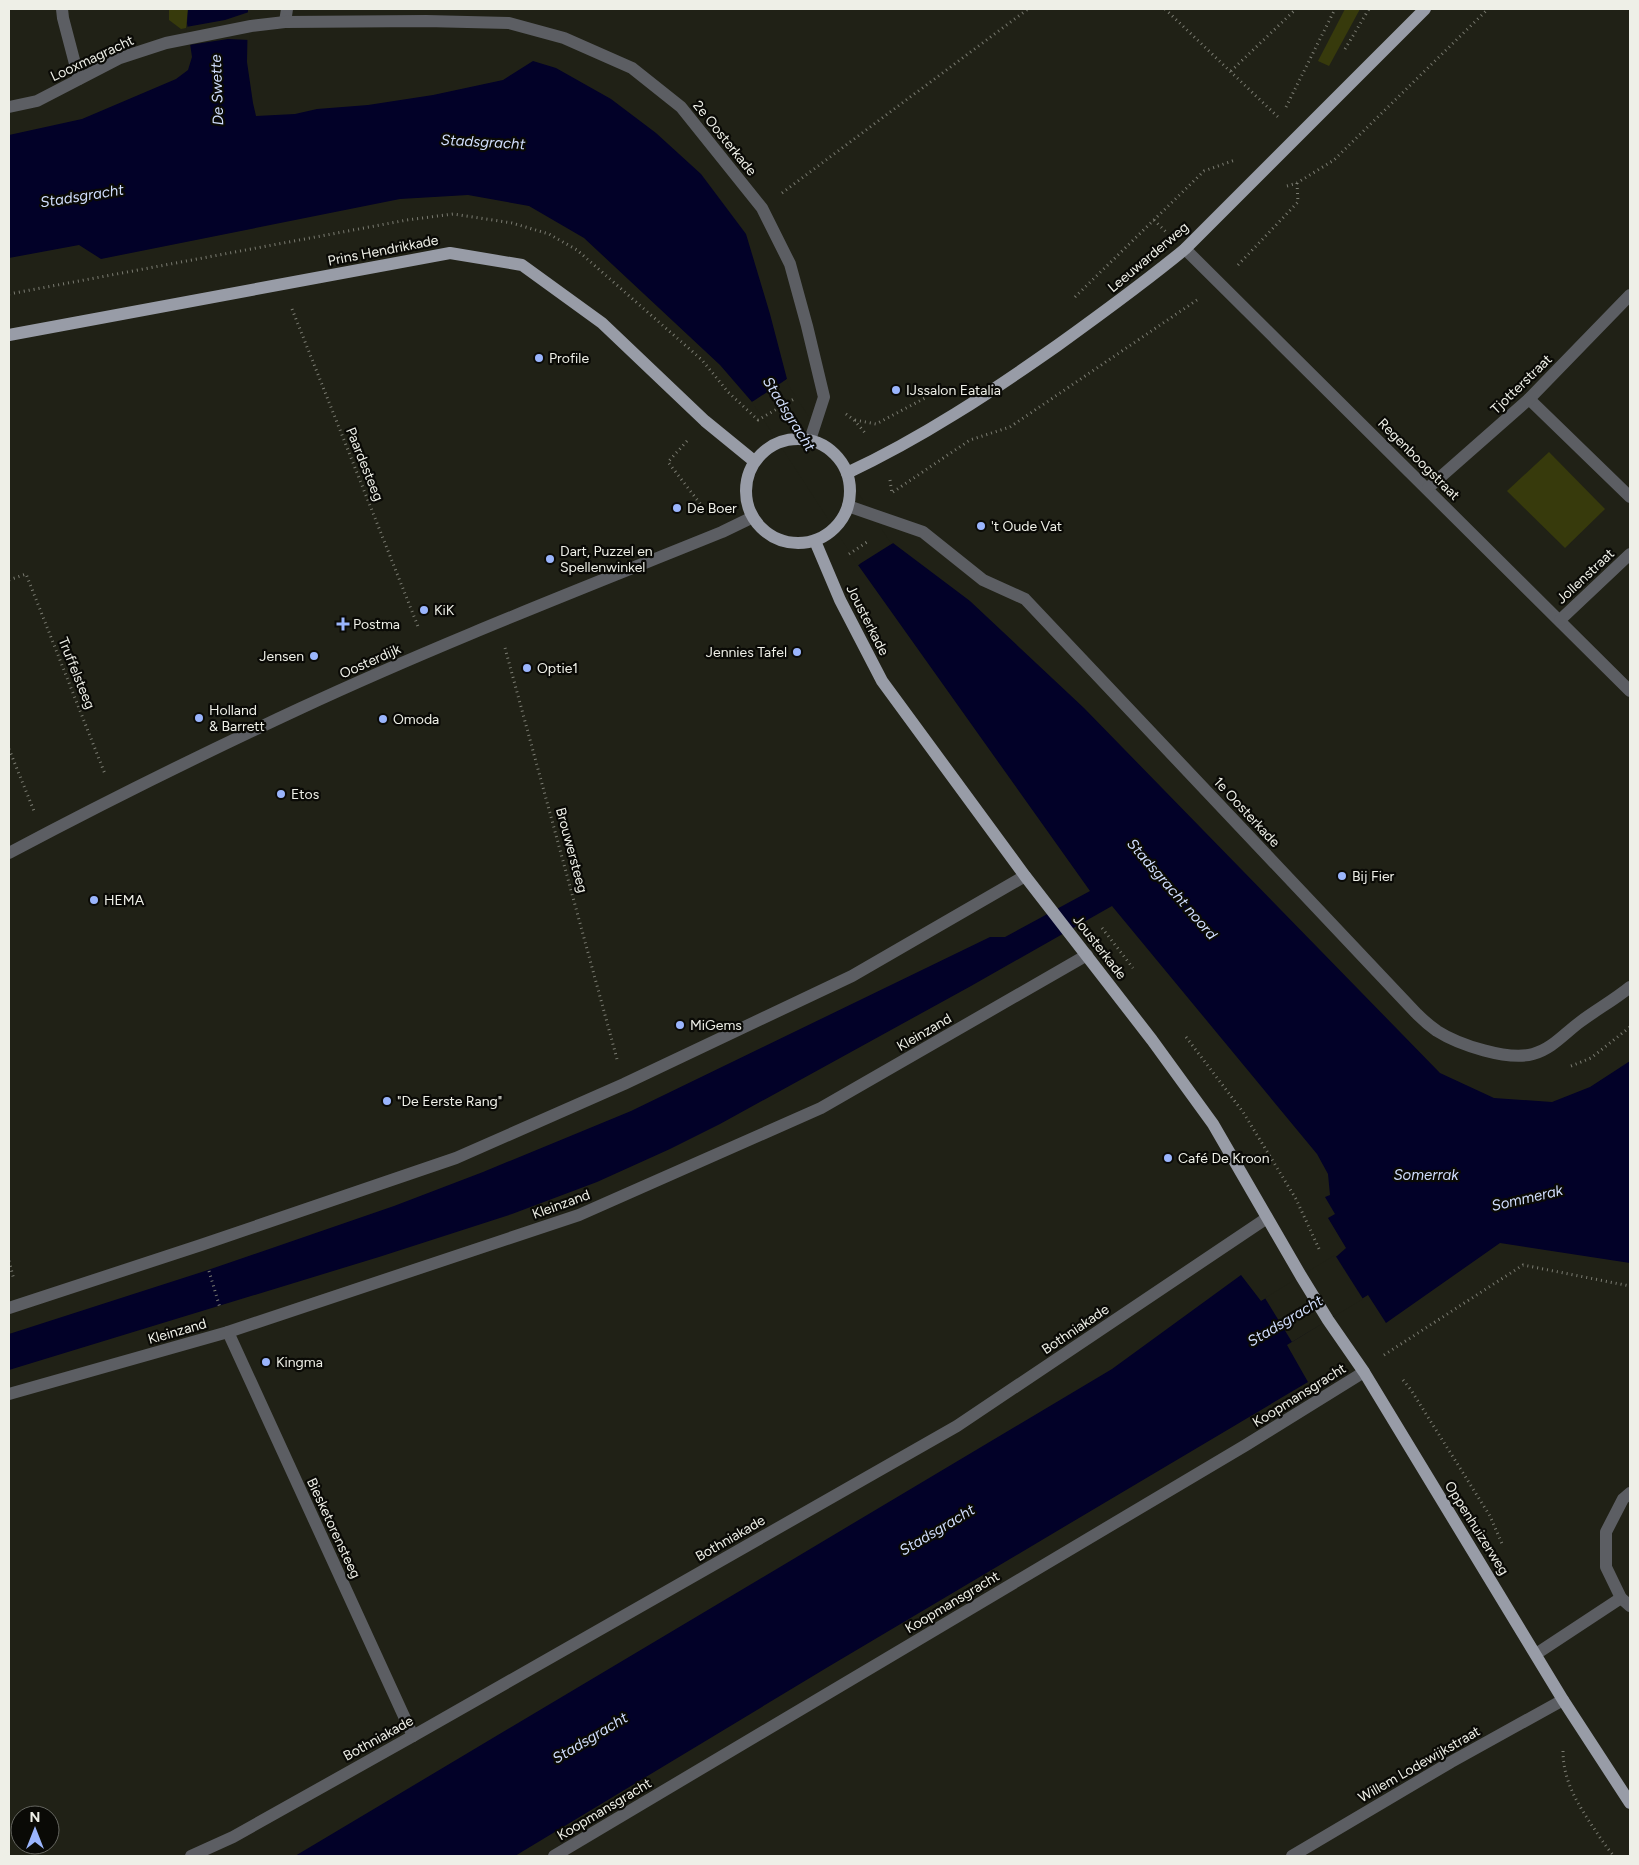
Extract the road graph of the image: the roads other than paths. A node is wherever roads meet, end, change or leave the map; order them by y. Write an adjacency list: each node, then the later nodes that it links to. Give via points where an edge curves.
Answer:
1 (62, 9): 6 (street)
2 (287, 9): 4 (street)
3 (1425, 9): 8 (main road, Leeuwarderweg)
4 (286, 22): 5 (street, 2e Oosterkade); 12 (street, 2e Oosterkade, via 509,23 564,38 632,68 681,107 762,208 790,264 824,397)
5 (251, 26): 6 (street, Looxmagracht, via 166,43 120,58)
6 (79, 78): 7 (street, Looxmagracht, via 37,101)
7 (9, 106)
8 (1185, 249): 14 (main road, Leeuwarderweg, via 1143,284 998,387 893,451); 15 (street, Regenboogstraat)
9 (1630, 296): 11 (street, Tjotterstraat)
10 (9, 335): 13 (main road, Prins Hendrikkade, via 450,253 522,265 602,323 705,421)
11 (1529, 399): 15 (street, Tjotterstraat); 16 (street)
12 (810, 440): 13 (main road, via 794,438 778,442); 14 (main road, via 832,450)
13 (754, 461): 18 (main road, via 745,488)
14 (848, 473): 17 (main road)
15 (1428, 488): 21 (street, Regenboogstraat)
16 (1630, 497)
17 (848, 506): 19 (main road, via 834,529); 26 (street, 1e Oosterkade, via 923,532 983,580 1025,599 1417,1014 1438,1031 1487,1050 1512,1056 1533,1054 1558,1042 1580,1022)
18 (753, 518): 19 (main road, via 763,530 779,540 797,543); 23 (street, Oosterdijk, via 302,707)
19 (815, 540): 24 (main road, Jousterkade, via 840,600 882,681)
20 (1630, 554): 21 (street, Jollenstraat)
21 (1560, 620): 22 (street, Regenboogstraat)
22 (1630, 691)
23 (9, 853)
24 (1025, 876): 25 (main road, Jousterkade); 28 (street, via 852,976 624,1084 456,1158)
25 (1087, 955): 27 (main road, Jousterkade, via 1213,1124); 29 (street, Kleinzand, via 821,1108 579,1215)
26 (1630, 987)
27 (1267, 1218): 30 (main road, Jousterkade, via 1328,1320); 36 (street, Bothniakade, via 957,1426)
28 (9, 1308)
29 (228, 1332): 31 (street, Kleinzand); 36 (street, Biesketorensteeg)
30 (1364, 1372): 34 (main road, Oppenhuizerweg); 39 (street, Koopmansgracht)
31 (9, 1394)
32 (1630, 1493): 33 (street, via 1623,1499 1606,1532 1606,1567)
33 (1626, 1602): 34 (street)
34 (1536, 1654): 35 (main road, Oppenhuizerweg)
35 (1563, 1700): 37 (main road, Oppenhuizerweg); 40 (street, Willem Lodewijkstraat)
36 (413, 1736): 38 (street, Bothniakade, via 233,1837)
37 (1630, 1803)
38 (191, 1856)
39 (554, 1856)
40 (1292, 1856)

